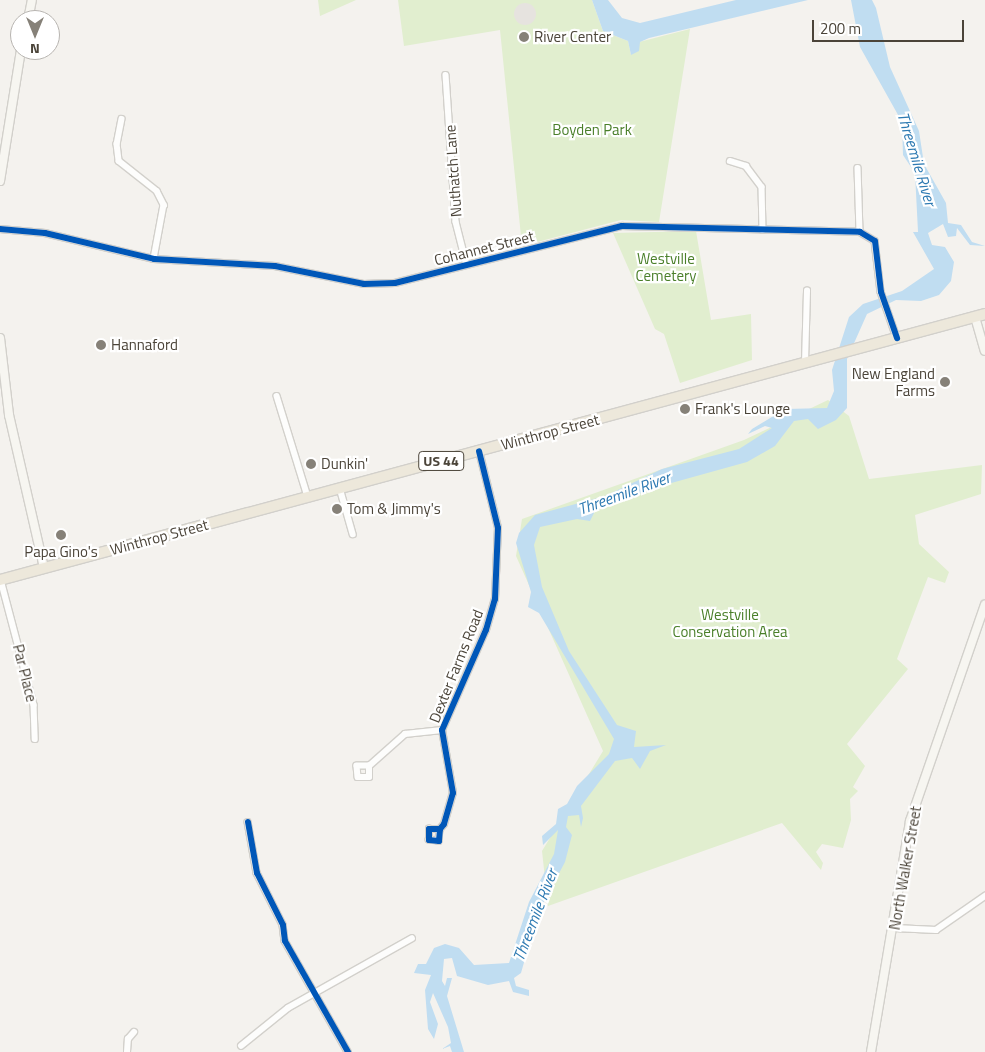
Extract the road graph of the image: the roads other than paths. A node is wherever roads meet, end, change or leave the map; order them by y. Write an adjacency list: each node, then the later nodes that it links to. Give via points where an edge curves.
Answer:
1 (19, 60): 6 (main road)
2 (446, 75): 11 (street, Nuthatch Lane, via 456,222)
3 (122, 119): 10 (street, via 116,144 119,161 157,191 164,205)
4 (730, 161): 8 (street, via 746,166 762,187)
5 (858, 168): 9 (street)
6 (0, 181)
7 (0, 229): 10 (street, Cohannet Street, via 45,232)
8 (763, 230): 9 (street, Cohannet Street); 11 (street, Cohannet Street, via 622,226)
9 (860, 232): 15 (street, via 875,241 881,294)
10 (154, 259): 11 (street, Cohannet Street, via 275,266 364,284 395,283)
11 (467, 265)
12 (807, 291): 17 (street)
13 (980, 316): 15 (highway, Winthrop Street / US 44); 16 (main road)
14 (0, 338): 23 (main road, via 9,415)
15 (897, 338): 17 (highway, Winthrop Street / US 44)
16 (985, 351)
17 (805, 363): 19 (highway, Winthrop Street / US 44)
18 (277, 396): 21 (street)
19 (479, 451): 20 (highway, Winthrop Street / US 44); 26 (street, Dexter Farms Road, via 499,533 495,599)
20 (340, 488): 21 (highway, Winthrop Street / US 44); 22 (street)
21 (308, 497): 23 (highway, Winthrop Street / US 44)
22 (353, 534)
23 (44, 568): 24 (highway, Winthrop Street / US 44)
24 (1, 580): 27 (street, Par Place, via 34,705)
25 (985, 604): 32 (main road, North Walker Street, via 915,803)
26 (442, 730): 28 (street, via 405,734); 30 (street, Dexter Farms Road, via 454,793)
27 (35, 739)
28 (368, 766)
29 (248, 822): 34 (street, via 260,883 283,925 285,941)
30 (440, 829)
31 (985, 896): 32 (street, via 936,930)
32 (894, 928): 39 (main road, North Walker Street)
33 (412, 938): 34 (street)
34 (315, 992): 36 (street, via 276,1016); 38 (street)
35 (134, 1032): 37 (street, via 128,1039)
36 (240, 1046)
37 (127, 1052)
38 (348, 1052)
39 (871, 1052)

